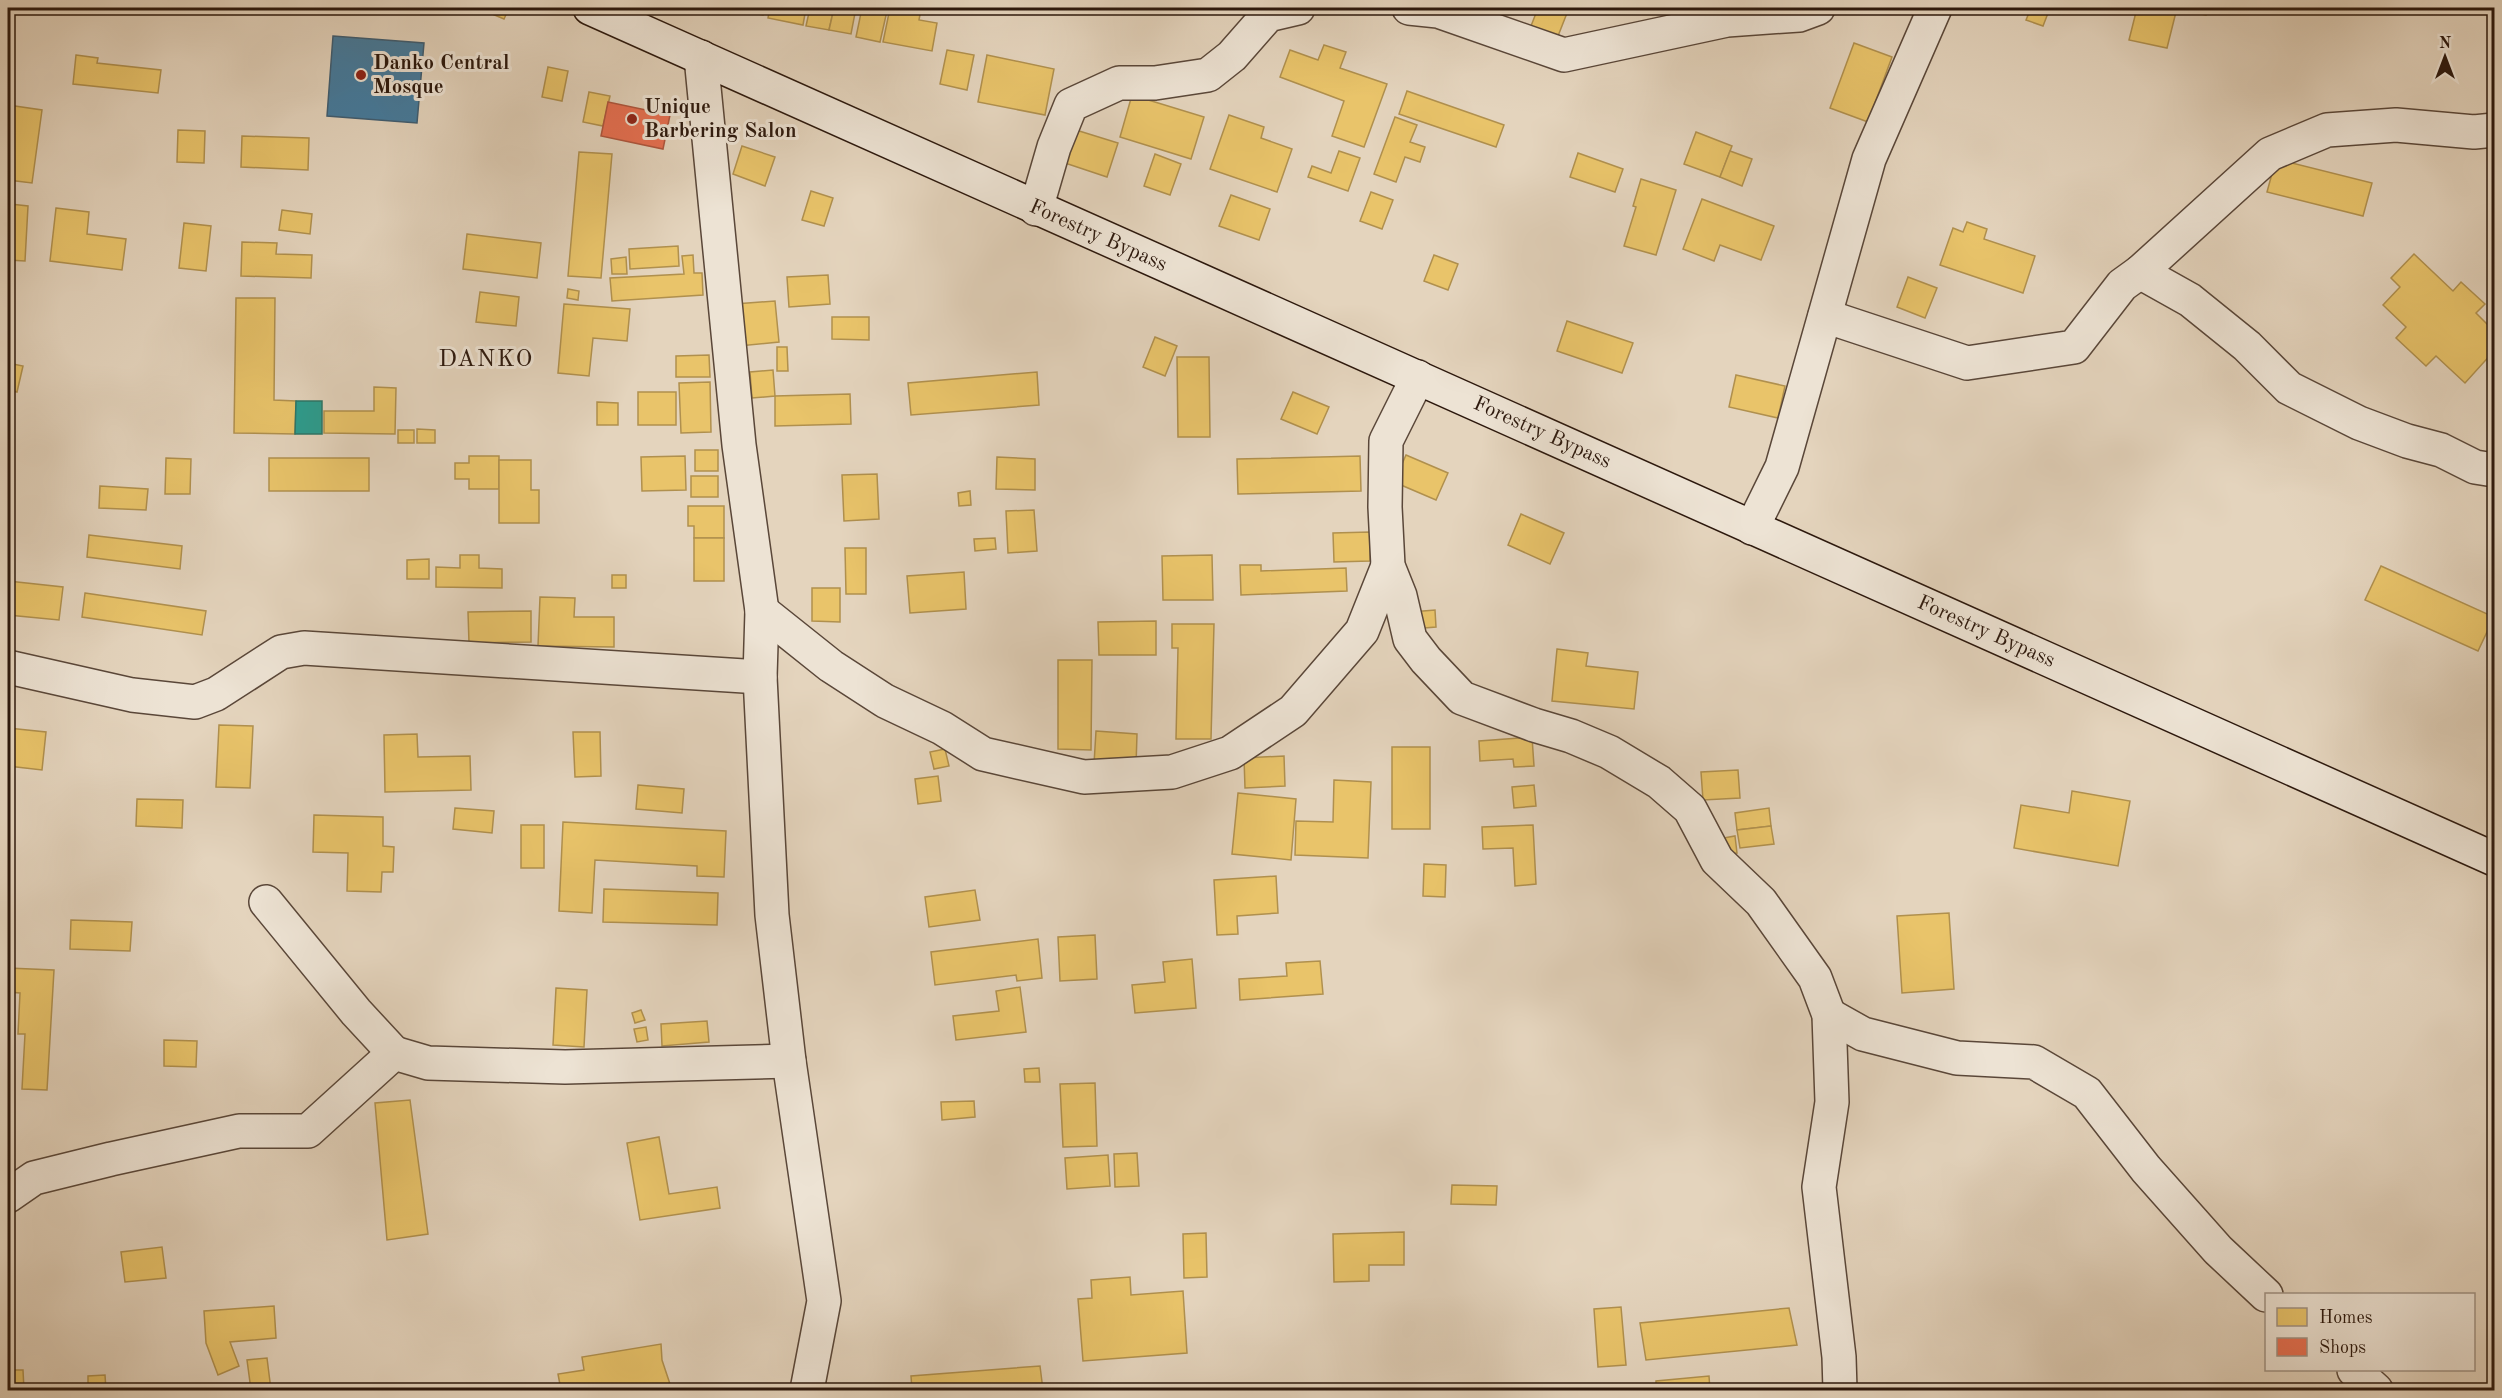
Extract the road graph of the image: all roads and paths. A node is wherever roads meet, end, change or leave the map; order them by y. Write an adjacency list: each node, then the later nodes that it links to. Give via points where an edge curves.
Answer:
1 (590, 8): 6 (street, Forestry Bypass)
2 (1298, 8): 8 (street, via 1268,15 1232,56 1208,75 1155,83 1119,83 1071,105)
3 (1429, 8): 4 (street, via 1564,55 1727,20 1799,15)
4 (1818, 8)
5 (1935, 8): 10 (street, via 1869,159)
6 (701, 57): 8 (street, Forestry Bypass); 15 (street, via 739,445)
7 (2494, 130): 9 (street, via 2474,132 2396,125 2327,130 2270,154)
8 (1036, 209): 11 (street, Forestry Bypass)
9 (2140, 272): 10 (street, via 2122,285 2074,347 1966,363); 12 (street, via 2190,300 2247,346 2289,388 2359,423 2440,450 2475,467)
10 (1825, 316): 13 (street, via 1782,467)
11 (1418, 377): 13 (street, Forestry Bypass); 14 (street, via 1386,441)
12 (2494, 470)
13 (1752, 528): 18 (street, Forestry Bypass)
14 (1388, 566): 15 (street, via 1362,631 1293,711 1230,753 1172,772 1084,777 983,754 831,666); 20 (street, via 1410,639 1462,698 1609,752 1659,782 1690,809 1717,860 1761,902 1815,978)
15 (762, 611): 17 (street)
16 (8, 667): 17 (street, via 132,695 195,702 216,694 281,652 304,648)
17 (760, 677): 22 (street, via 772,915)
18 (2494, 859)
19 (266, 902): 21 (street)
20 (1829, 1015): 24 (street, via 1863,1034 1958,1058 2034,1062 2087,1093 2146,1169 2218,1250); 27 (street, via 1832,1102 1819,1187)
21 (394, 1053): 22 (street, via 428,1063 566,1067); 23 (street, via 308,1131 240,1131 34,1178)
22 (789, 1061): 26 (street, via 824,1301)
23 (8, 1196)
24 (2265, 1294)
25 (2355, 1371): 28 (street)
26 (807, 1390)
27 (1840, 1390)
28 (2376, 1390)

